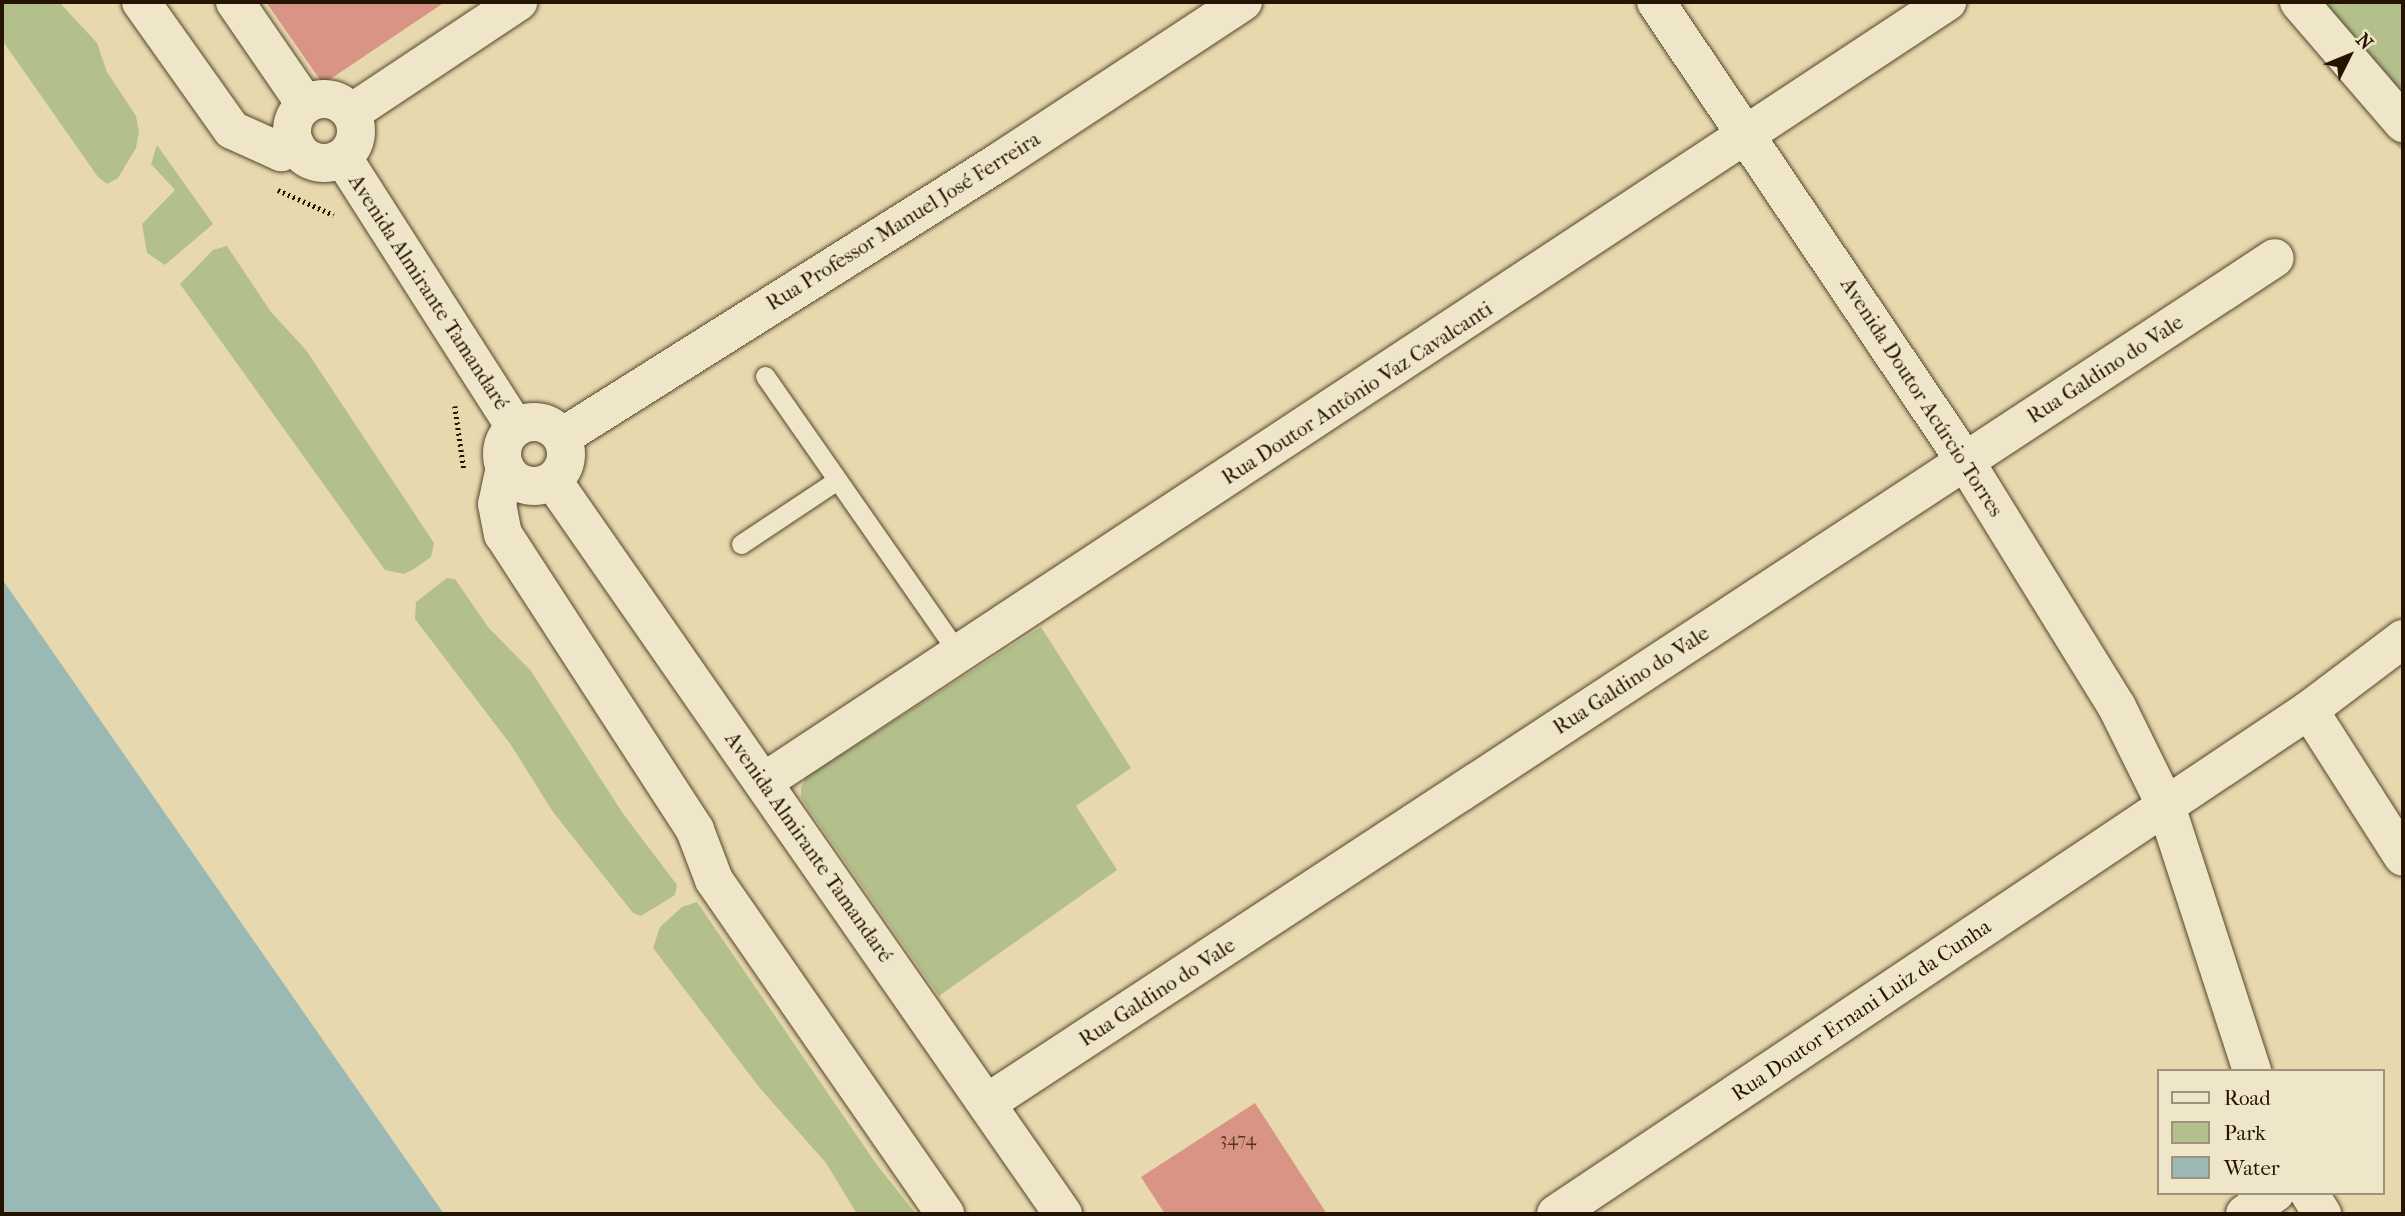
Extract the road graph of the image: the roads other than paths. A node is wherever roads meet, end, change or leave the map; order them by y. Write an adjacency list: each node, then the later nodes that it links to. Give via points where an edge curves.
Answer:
1 (141, 2): 12 (street, via 232,130 281,152)
2 (235, 2): 8 (street)
3 (518, 2): 9 (street)
4 (1243, 2): 17 (street, Rua Professor Manuel José Ferreira)
5 (1656, 2): 11 (street, Avenida Doutor Acúrcio Torres)
6 (1947, 2): 11 (street, Rua Doutor Antônio Vaz Cavalcanti)
7 (2299, 2): 10 (street)
8 (305, 104): 9 (street, via 321,99 338,102); 12 (street, via 292,123)
9 (351, 113): 13 (street, via 356,137)
10 (2403, 123)
11 (1749, 135): 18 (street, Avenida Doutor Acúrcio Torres); 24 (street, Rua Doutor Antônio Vaz Cavalcanti)
12 (295, 145): 13 (street, via 308,159 326,164)
13 (343, 158): 16 (street, Avenida Almirante Tamandaré)
14 (2275, 258): 18 (street, Rua Galdino do Vale)
15 (765, 376): 21 (lane)
16 (515, 427): 17 (street, via 531,421 549,425); 19 (street, via 502,447)
17 (562, 437): 20 (street, via 566,461)
18 (1965, 461): 27 (street, Avenida Doutor Acúrcio Torres, via 2117,707); 30 (street, Rua Galdino do Vale)
19 (505, 467): 20 (street, via 519,484 536,487); 33 (street, via 497,504 503,534 695,830 714,880)
20 (553, 481): 26 (street, Avenida Almirante Tamandaré)
21 (836, 481): 22 (lane); 24 (lane)
22 (741, 544)
23 (2403, 639): 25 (street)
24 (959, 654): 26 (street, Rua Doutor Antônio Vaz Cavalcanti)
25 (2309, 710): 27 (street); 28 (street)
26 (765, 781): 30 (street, Avenida Almirante Tamandaré)
27 (2166, 806): 29 (street, Avenida Doutor Acúrcio Torres); 35 (street, Rua Doutor Ernani Luiz da Cunha)
28 (2403, 857)
29 (2251, 1069)
30 (987, 1103): 34 (street, Avenida Almirante Tamandaré)
31 (2272, 1195): 36 (street)
32 (2310, 1195): 37 (street)
33 (945, 1214)
34 (1063, 1214)
35 (1556, 1214)
36 (2245, 1214)
37 (2322, 1214)

